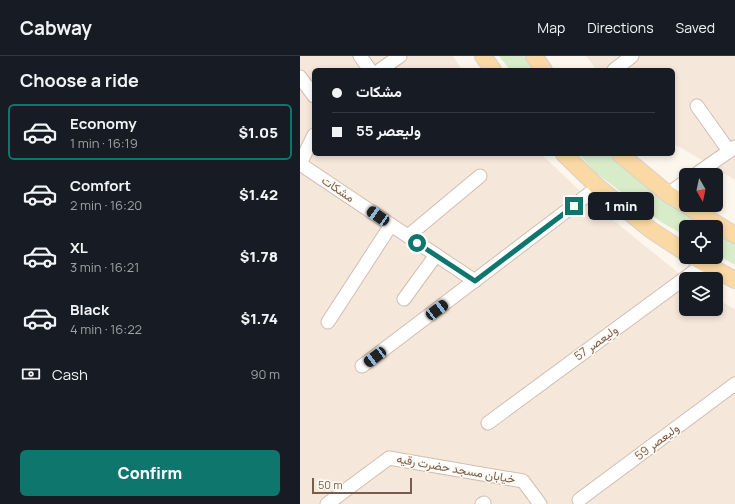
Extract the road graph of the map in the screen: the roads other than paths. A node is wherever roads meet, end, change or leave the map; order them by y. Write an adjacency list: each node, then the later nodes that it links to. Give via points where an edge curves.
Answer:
1 (360, 56): 6 (street)
2 (400, 56): 7 (street)
3 (483, 56): 8 (main road)
4 (534, 56): 9 (main road)
5 (632, 56): 10 (street)
6 (369, 68)
7 (383, 68)
8 (492, 68)
9 (543, 68)
10 (617, 68)
11 (300, 77): 12 (street)
12 (312, 93)
13 (697, 106): 15 (street)
14 (312, 139): 18 (street)
15 (732, 149): 19 (street)
16 (566, 156): 22 (main road)
17 (622, 156): 23 (main road)
18 (300, 164): 24 (street, مشکات)
19 (705, 168)
20 (480, 176): 26 (street)
21 (679, 186): 23 (street)
22 (598, 187): 27 (main road, via 651,230); 32 (street)
23 (668, 194): 25 (main road)
24 (391, 225): 26 (street, مشکات); 34 (street)
25 (735, 235)
26 (408, 236): 28 (street, مشکات)
27 (679, 248)
28 (436, 255): 32 (street, مشکات); 33 (street)
29 (694, 264): 37 (street, ولیعصر 57)
30 (704, 264): 31 (main road)
31 (735, 280)
32 (475, 281): 35 (street)
33 (404, 299)
34 (328, 322)
35 (362, 366)
36 (735, 384): 38 (street, ولیعصر 59)
37 (488, 423)
38 (578, 500)
39 (327, 504): 40 (street, خیابان مسجد حضرت رقیه, via 389,458 523,481)
40 (540, 504)

